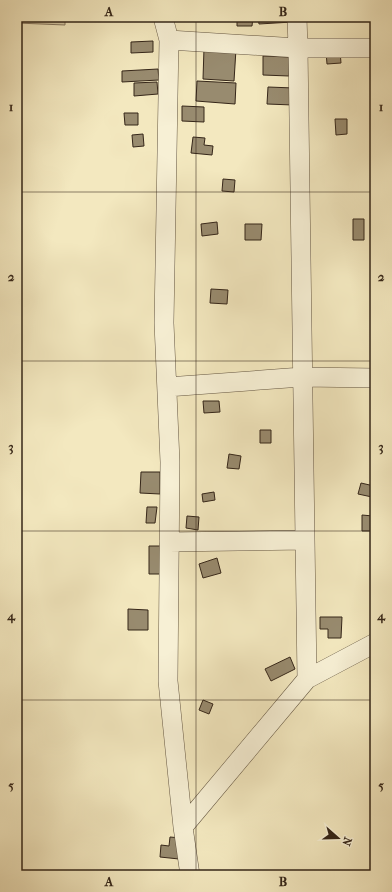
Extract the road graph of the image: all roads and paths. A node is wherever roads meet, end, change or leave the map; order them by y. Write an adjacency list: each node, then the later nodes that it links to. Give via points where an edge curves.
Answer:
1 (164, 17): 3 (street)
2 (297, 17): 4 (street)
3 (170, 40): 4 (street); 8 (street, via 164,323)
4 (298, 48): 5 (street); 6 (street)
5 (375, 48)
6 (302, 377): 7 (street); 8 (street); 9 (street)
7 (375, 378)
8 (167, 388): 10 (street, via 170,462)
9 (304, 540): 10 (street); 12 (street)
10 (169, 542): 13 (street, via 168,681)
11 (375, 643): 12 (street)
12 (307, 679): 13 (street)
13 (183, 827): 14 (street)
14 (190, 875)

